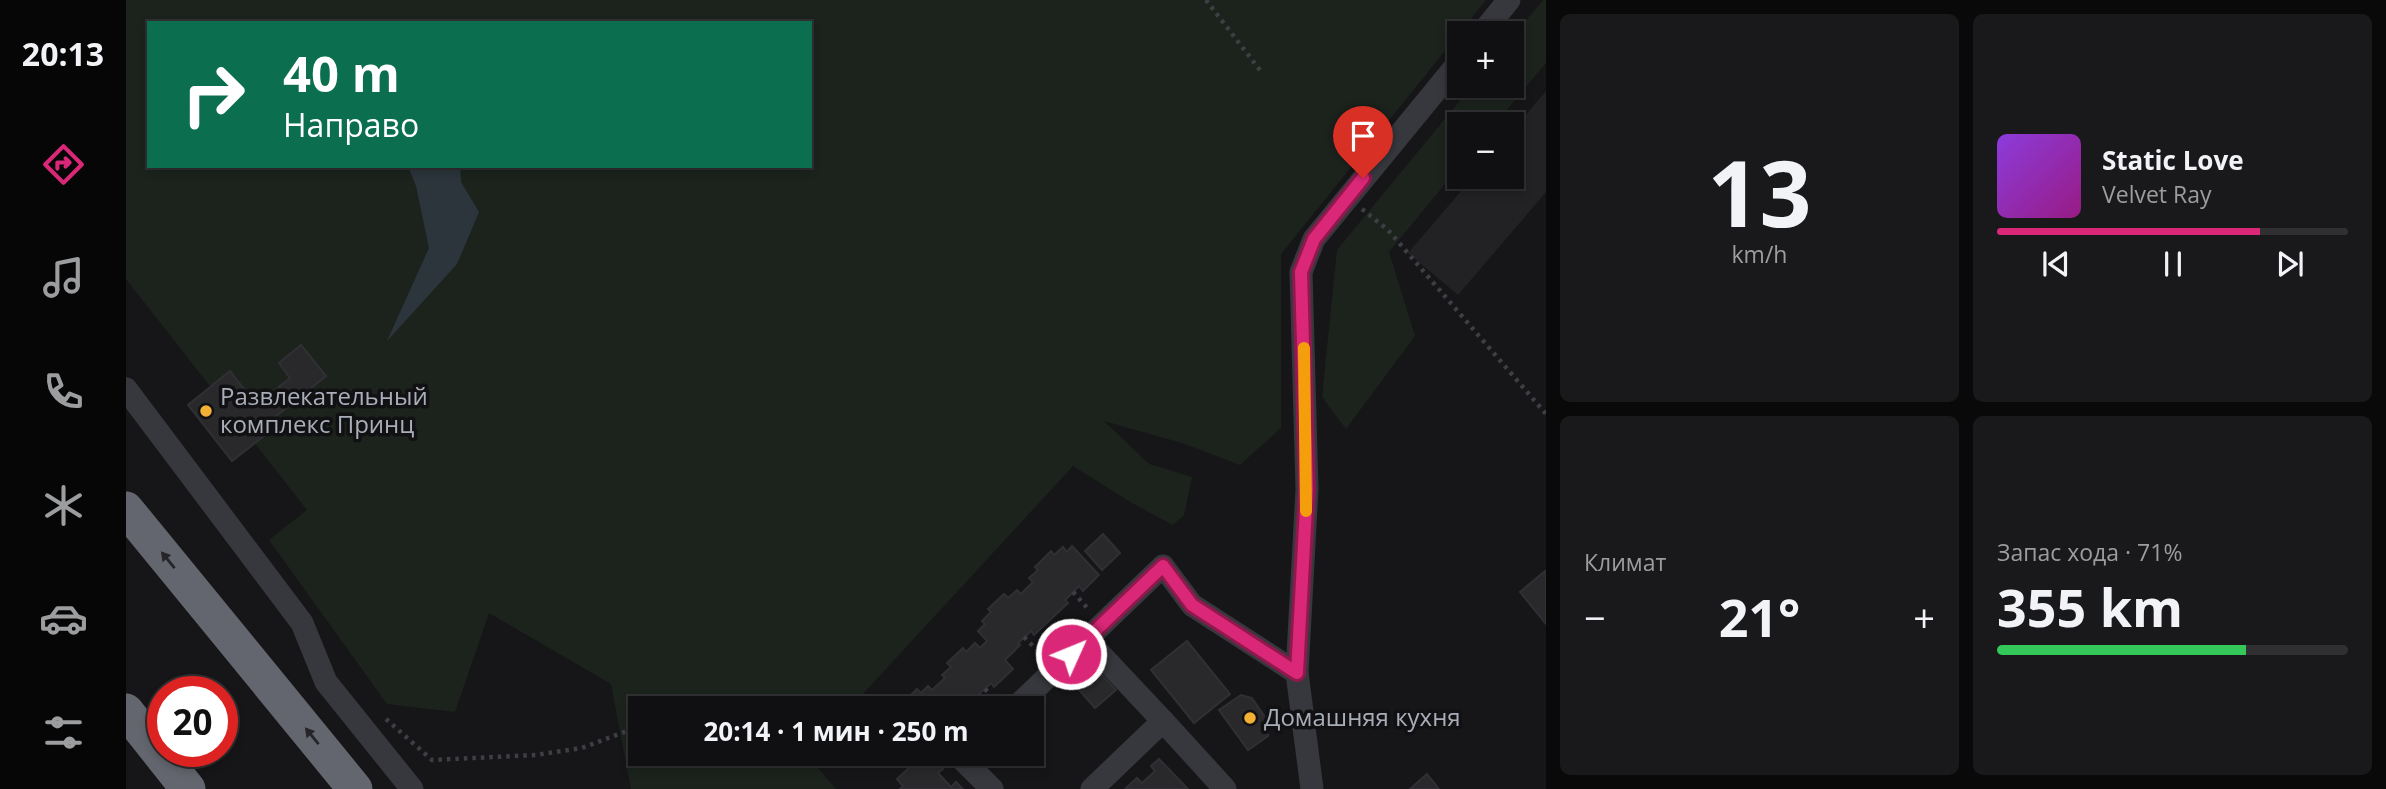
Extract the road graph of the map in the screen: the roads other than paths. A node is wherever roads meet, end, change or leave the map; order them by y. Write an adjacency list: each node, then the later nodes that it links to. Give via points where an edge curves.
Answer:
1 (1509, 0): 2 (street)
2 (1492, 21)
3 (1447, 77): 7 (street, via 1314,239 1301,272 1307,489)
4 (126, 389): 16 (street, via 302,623 326,682)
5 (126, 509): 15 (highway, one-way to 5)
6 (1086, 639): 7 (street, via 1163,566 1192,605); 8 (street); 10 (street)
7 (1297, 673): 20 (street)
8 (1027, 696)
9 (126, 711): 14 (highway)
10 (1163, 721): 18 (street); 19 (street)
11 (126, 727): 13 (street)
12 (969, 766): 17 (street)
13 (181, 789)
14 (188, 789)
15 (355, 789)
16 (412, 789)
17 (992, 789)
18 (1092, 789)
19 (1226, 789)
20 (1312, 789)

